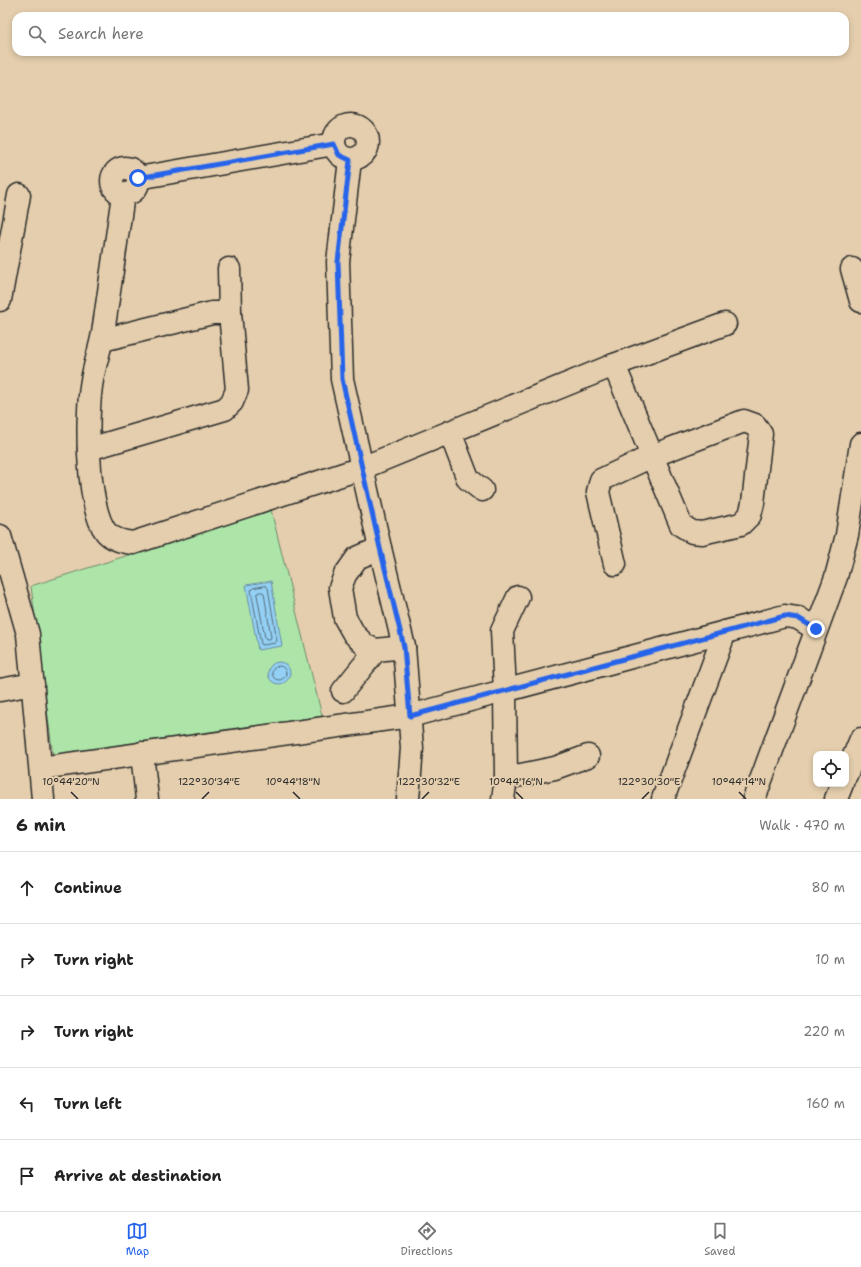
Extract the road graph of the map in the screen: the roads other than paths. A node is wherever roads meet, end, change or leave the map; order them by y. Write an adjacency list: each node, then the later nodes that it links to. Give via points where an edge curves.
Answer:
1 (334, 144): 2 (street, via 339,155); 2 (street, via 336,132 346,125 359,126 368,134 369,147 362,157); 10 (street, via 138,178 133,171 126,168 118,170 112,176 111,184 123,195)
2 (350, 160): 16 (street, via 338,262 342,379)
3 (19, 195): 6 (street)
4 (229, 269): 8 (street)
5 (852, 269): 7 (street)
6 (0, 300)
7 (861, 301)
8 (230, 313): 10 (street, via 212,314); 14 (street, via 237,390 232,402 225,409)
9 (725, 324): 11 (street)
10 (102, 340): 14 (street, via 92,381 88,416)
11 (614, 365): 12 (street); 15 (street)
12 (450, 432): 16 (street); 17 (street, via 468,479)
13 (861, 444): 23 (street, via 847,535 836,577)
14 (89, 448): 16 (street, via 92,490 100,523 107,533 119,541 133,543)
15 (652, 456): 15 (street, via 681,525 692,532 702,533 741,524 750,515 761,434 755,425 744,421); 20 (street, via 601,480 598,492)
16 (362, 468): 19 (street)
17 (482, 490)
18 (0, 536): 21 (street)
19 (380, 548): 25 (street); 26 (street, via 357,558 345,575 340,588 345,618 354,634 366,646)
20 (615, 564)
21 (7, 585): 27 (street, via 28,634)
22 (518, 597): 29 (street, via 502,631)
23 (816, 629): 24 (street, via 798,618 785,616); 43 (street)
24 (725, 632): 29 (street); 42 (street)
25 (404, 647): 26 (street); 31 (street)
26 (376, 650): 30 (street)
27 (33, 684): 28 (street); 35 (street)
28 (0, 690)
29 (505, 691): 31 (street); 38 (street)
30 (343, 692)
31 (410, 716): 33 (street); 41 (street, via 412,748)
32 (861, 739): 36 (street)
33 (142, 753): 35 (street); 40 (street)
34 (588, 756): 38 (street)
35 (41, 768): 39 (street)
36 (849, 768)
37 (841, 787): 44 (street)
38 (504, 789)
39 (43, 799)
40 (147, 799)
41 (408, 799)
42 (663, 799)
43 (754, 799)
44 (836, 799)

